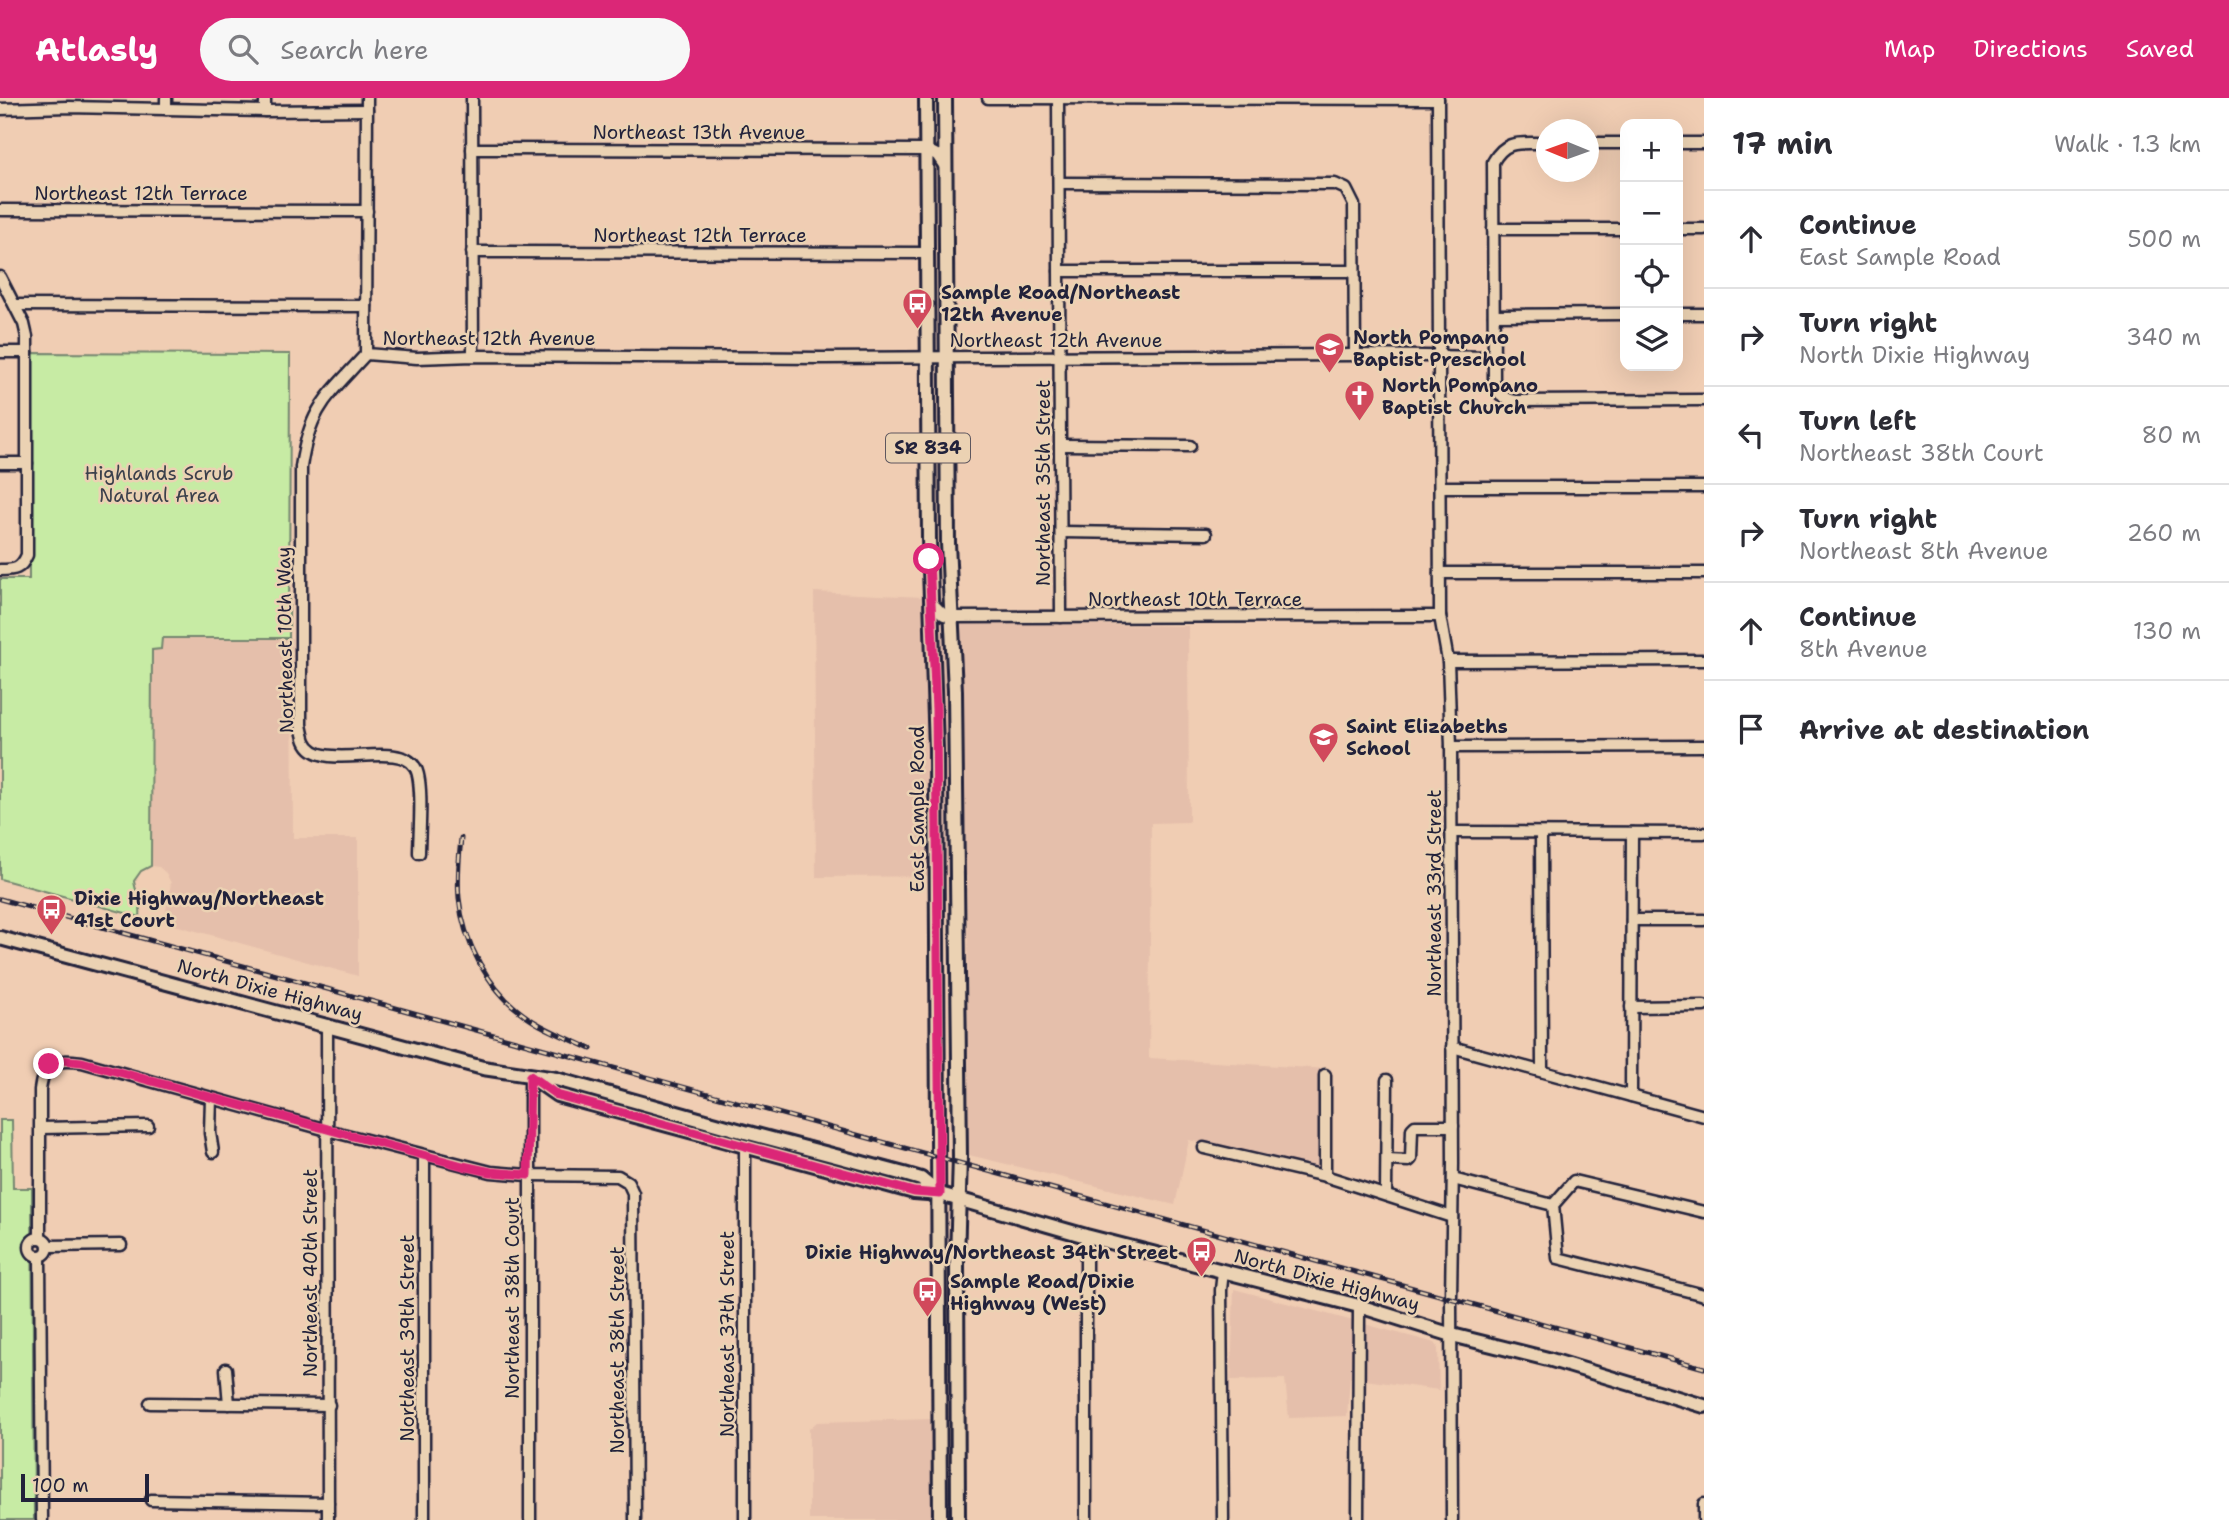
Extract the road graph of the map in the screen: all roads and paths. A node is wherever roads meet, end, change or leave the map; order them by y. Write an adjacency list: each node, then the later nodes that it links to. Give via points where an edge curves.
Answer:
1 (265, 98): 13 (street)
2 (367, 98): 12 (street)
3 (471, 98): 19 (street)
4 (926, 98): 20 (main road, East Sample Road / SR 834)
5 (945, 98): 21 (main road, East Sample Road / SR 834)
6 (988, 98): 8 (street)
7 (1438, 98): 8 (street); 46 (street, Northeast 33rd Street)
8 (1058, 99): 22 (street, Northeast 35th Street)
9 (68, 103): 10 (street); 11 (street)
10 (166, 104): 13 (street)
11 (0, 109)
12 (367, 110): 13 (street); 24 (street)
13 (265, 111)
14 (1599, 143): 15 (street)
15 (1620, 143)
16 (1683, 143): 17 (street)
17 (1704, 143)
18 (1536, 144): 25 (street, via 1512,144 1501,149 1493,162)
19 (472, 149): 20 (street, Northeast 13th Avenue); 29 (street)
20 (927, 150): 21 (street); 30 (main road, East Sample Road / SR 834)
21 (945, 167): 45 (main road, East Sample Road / SR 834)
22 (1059, 183): 31 (street, Northeast 35th Street); 32 (street, via 1335,184 1346,189 1353,205)
23 (0, 209): 24 (street, Northeast 12th Terrace)
24 (367, 211): 35 (street)
25 (1493, 229): 26 (street); 36 (street)
26 (1620, 229)
27 (1683, 229): 28 (street)
28 (1704, 229)
29 (472, 252): 30 (street, Northeast 12th Terrace); 44 (street)
30 (927, 253): 48 (main road, East Sample Road / SR 834)
31 (1059, 271): 32 (street); 49 (street, Northeast 35th Street)
32 (1354, 271): 43 (street)
33 (0, 277): 34 (street)
34 (15, 305): 35 (street, Northeast 12th Avenue); 41 (street, via 24,324)
35 (366, 306): 42 (street)
36 (1494, 314): 37 (street); 47 (street)
37 (1620, 314)
38 (1683, 314): 39 (street)
39 (1704, 314)
40 (0, 352): 41 (street)
41 (27, 352): 54 (street)
42 (366, 354): 44 (street, Northeast 12th Avenue); 76 (street, Northeast 10th Way, via 317,410 305,437 300,467 301,724 305,743 321,754 410,760 420,787)
43 (1355, 355): 46 (street, Northeast 12th Avenue); 49 (street, Northeast 12th Avenue)
44 (473, 356): 48 (street, Northeast 12th Avenue)
45 (947, 357): 48 (street, Northeast 12th Avenue); 49 (street, Northeast 12th Avenue); 64 (main road, East Sample Road / SR 834)
46 (1438, 357): 47 (street, Northeast 12th Avenue); 55 (street, Northeast 33rd Street)
47 (1494, 357): 50 (street, via 1494,384 1505,400)
48 (928, 358): 62 (main road, East Sample Road / SR 834)
49 (1060, 358): 51 (street, Northeast 35th Street)
50 (1704, 400)
51 (1061, 445): 52 (street); 57 (street, Northeast 35th Street)
52 (1190, 446)
53 (0, 463): 54 (street)
54 (27, 463): 59 (street, via 27,555 15,570)
55 (1440, 487): 56 (street); 60 (street, Northeast 33rd Street)
56 (1704, 487)
57 (1061, 532): 58 (street); 65 (street, Northeast 35th Street)
58 (1206, 534)
59 (0, 570)
60 (1440, 573): 61 (street); 63 (street, Northeast 33rd Street)
61 (1704, 573)
62 (930, 601): 64 (street); 66 (main road, East Sample Road / SR 834)
63 (1440, 616): 65 (street, Northeast 10th Terrace); 69 (street, Northeast 33rd Street)
64 (951, 617): 65 (street, Northeast 10th Terrace); 67 (main road, East Sample Road / SR 834)
65 (1061, 617)
66 (932, 627): 67 (main road); 77 (main road, East Sample Road / SR 834)
67 (952, 643): 81 (main road, East Sample Road / SR 834)
68 (1704, 660): 69 (street)
69 (1448, 661): 70 (street, Northeast 33rd Street)
70 (1451, 747): 71 (street); 72 (street, Northeast 33rd Street)
71 (1704, 747)
72 (1451, 832): 73 (street); 85 (street, Northeast 33rd Street)
73 (1541, 833): 74 (street); 86 (street)
74 (1632, 833): 75 (street); 78 (street)
75 (1704, 833)
76 (419, 853)
77 (937, 914): 81 (main road, via 945,930); 105 (main road, East Sample Road / SR 834)
78 (1632, 920): 79 (street); 83 (street)
79 (1704, 920)
80 (0, 938): 84 (main road, North Dixie Highway)
81 (957, 939): 107 (main road, East Sample Road / SR 834)
82 (1704, 1006): 83 (street)
83 (1631, 1007): 90 (street)
84 (327, 1025): 88 (main road, North Dixie Highway, via 483,1068); 96 (street, Northeast 40th Street)
85 (1452, 1047): 86 (street); 94 (street, Northeast 33rd Street)
86 (1542, 1070): 90 (street)
87 (1325, 1075): 103 (street)
88 (530, 1076): 97 (main road, North Dixie Highway, via 557,1095); 102 (street, Northeast 38th Court); 105 (main road, North Dixie Highway, via 556,1079 904,1174 921,1179)
89 (1387, 1080): 101 (street)
90 (1631, 1096): 92 (street)
91 (211, 1098): 95 (street, via 61,1060 49,1064 42,1077); 96 (street); 99 (street)
92 (1704, 1116)
93 (148, 1126): 95 (street)
94 (1453, 1126): 101 (street, via 1415,1126 1411,1159); 104 (street, Northeast 33rd Street)
95 (41, 1128): 112 (street)
96 (327, 1130): 100 (street); 123 (street, Northeast 40th Street)
97 (745, 1148): 105 (main road, North Dixie Highway, via 914,1192); 135 (street, Northeast 37th Street)
98 (1204, 1148): 103 (street)
99 (213, 1152)
100 (424, 1156): 102 (street, via 491,1172); 132 (street, Northeast 39th Street)
101 (1387, 1160): 106 (street)
102 (528, 1175): 133 (street, Northeast 38th Court); 134 (street, Northeast 38th Street, via 618,1176 634,1193)
103 (1325, 1176): 106 (street)
104 (1453, 1179): 108 (street); 110 (street, Northeast 33rd Street)
105 (940, 1194): 107 (main road, North Dixie Highway); 129 (main road, East Sample Road / SR 834)
106 (1387, 1195): 110 (street)
107 (960, 1200): 111 (main road, North Dixie Highway); 136 (main road, East Sample Road / SR 834)
108 (1553, 1205): 109 (street, via 1573,1181); 117 (street, via 1558,1258)
109 (1704, 1212)
110 (1452, 1217): 119 (street, Northeast 33rd Street)
111 (1086, 1236): 116 (main road, North Dixie Highway); 137 (street)
112 (40, 1238): 114 (street); 115 (street, via 31,1247)
113 (121, 1245): 114 (street)
114 (48, 1246): 115 (street)
115 (40, 1256): 130 (street)
116 (1223, 1271): 118 (main road, North Dixie Highway); 138 (street)
117 (1704, 1295)
118 (1359, 1306): 119 (main road, North Dixie Highway); 139 (street)
119 (1452, 1335): 124 (main road, North Dixie Highway); 140 (street, Northeast 33rd Street)
120 (226, 1369): 122 (street)
121 (149, 1403): 122 (street)
122 (229, 1405): 123 (street)
123 (328, 1405): 126 (street, Northeast 40th Street)
124 (1704, 1406)
125 (150, 1500): 126 (street)
126 (328, 1503): 131 (street, Northeast 40th Street)
127 (1704, 1504): 128 (street)
128 (1704, 1517)
129 (940, 1518)
130 (42, 1520)
131 (328, 1520)
132 (424, 1520)
133 (530, 1520)
134 (635, 1520)
135 (745, 1520)
136 (958, 1520)
137 (1086, 1520)
138 (1223, 1520)
139 (1358, 1520)
140 (1452, 1520)

